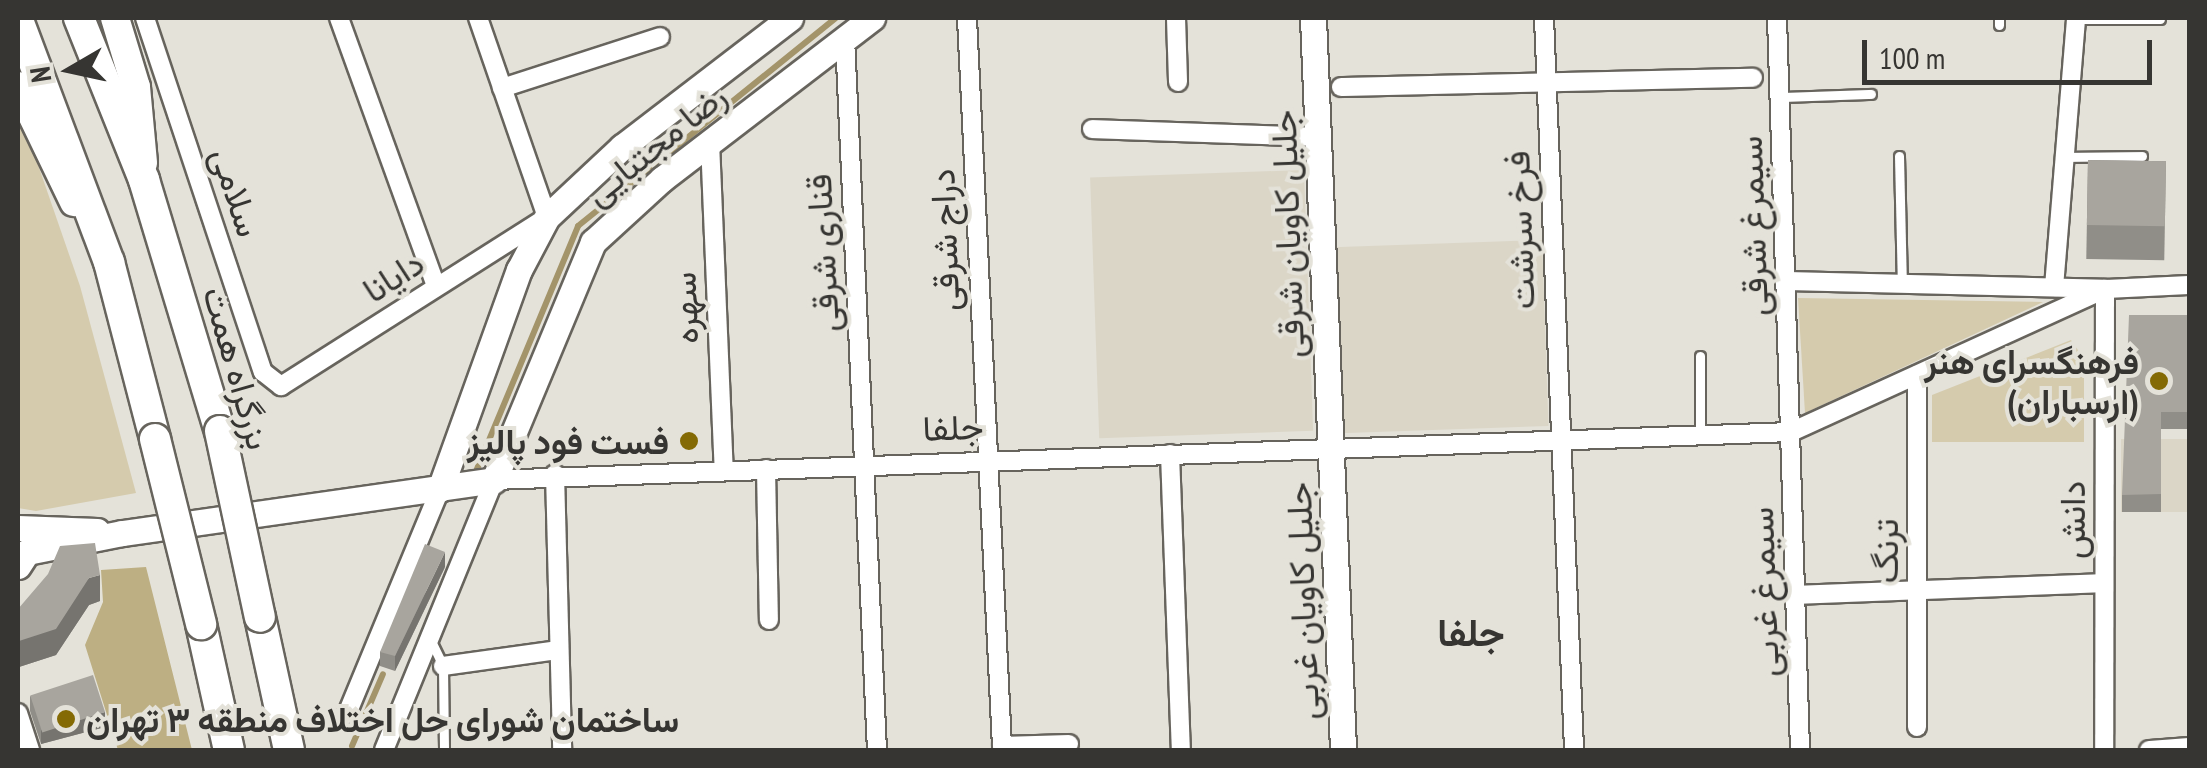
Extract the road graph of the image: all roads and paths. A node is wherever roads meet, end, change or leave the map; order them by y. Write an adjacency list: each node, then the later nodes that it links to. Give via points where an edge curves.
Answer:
1 (78, 18): 32 (highway, بزرگراه همت)
2 (115, 18): 32 (main road, via 136,87)
3 (145, 18): 43 (street, سلامی, via 263,372)
4 (339, 18): 37 (street)
5 (478, 18): 23 (street)
6 (790, 18): 33 (main road, رضا مجتبایی, via 622,147)
7 (872, 18): 17 (main road, رضا مجتبایی)
8 (967, 18): 49 (street, دراج شرقی)
9 (1176, 18): 19 (street)
10 (1313, 18): 27 (main road, جلیل کاویان شرقی)
11 (1544, 18): 20 (street, فرخ سرشت)
12 (1778, 18): 25 (street, سیمرغ شرقی)
13 (2076, 18): 14 (lane); 31 (street)
14 (2160, 19)
15 (18, 20): 34 (highway)
16 (660, 37): 23 (street)
17 (846, 38): 28 (main road, رضا مجتبایی); 50 (street, قناری شرقی)
18 (1753, 78): 20 (street)
19 (1178, 82)
20 (1546, 82): 22 (street); 46 (street, فرخ سرشت)
21 (18, 86): 34 (main road)
22 (1340, 86)
23 (502, 88): 33 (street)
24 (1871, 94): 25 (lane)
25 (1780, 97): 35 (street, سیمرغ شرقی)
26 (1092, 129): 27 (street)
27 (1318, 136): 47 (main road, جلیل کاویان شرقی)
28 (710, 142): 52 (street, سهره); 54 (main road, رضا مجتبایی, via 593,242)
29 (1900, 156): 36 (lane)
30 (2142, 156): 31 (lane)
31 (2065, 157): 39 (street)
32 (144, 180): 73 (highway, بزرگراه همت, bridge, via 220,432)
33 (547, 217): 37 (street, دایانا); 55 (main road, رضا مجتبایی, via 519,270)
34 (109, 262): 72 (highway, bridge)
35 (1786, 281): 36 (street); 44 (street, سیمرغ شرقی)
36 (1902, 284): 39 (street)
37 (436, 286): 43 (street, دایانا, via 290,382)
38 (2190, 286): 40 (street)
39 (2054, 287): 40 (street)
40 (2105, 289): 42 (street); 59 (street, دانش)
41 (1700, 356): 45 (lane)
42 (1917, 374): 44 (street); 60 (street, ترنگ)
43 (274, 384)
44 (1791, 432): 45 (street, جلفا); 61 (street, سیمرغ غربی)
45 (1700, 435): 46 (street, جلفا)
46 (1559, 440): 47 (street, جلفا); 80 (street, فرخ سرشت)
47 (1330, 448): 48 (street, جلفا); 79 (main road, جلیل کاویان غربی)
48 (1170, 454): 49 (street, جلفا); 78 (street)
49 (984, 461): 50 (street, جلفا); 69 (street, دراج شرقی, via 1002,746)
50 (864, 466): 51 (street, جلفا); 77 (street, قناری شرقی)
51 (766, 469): 52 (street, جلفا); 62 (street)
52 (724, 471): 53 (street, جلفا)
53 (555, 474): 54 (street, جلفا); 64 (street)
54 (494, 480): 55 (main road, جلفا); 63 (street)
55 (440, 489): 57 (main road, جلفا); 67 (street)
56 (18, 528): 57 (main road)
57 (122, 533): 58 (main road, via 28,552)
58 (18, 566)
59 (2104, 583): 60 (street); 82 (street, دانش)
60 (1918, 590): 61 (street); 68 (street, ترنگ)
61 (1796, 595): 81 (street, سیمرغ غربی)
62 (770, 620)
63 (430, 639): 65 (lane); 74 (street)
64 (559, 650): 65 (street); 76 (street)
65 (443, 666): 75 (lane)
66 (18, 713): 71 (street)
67 (347, 714)
68 (1916, 726)
69 (1070, 744)
70 (2190, 747): 83 (street)
71 (30, 750)
72 (229, 750)
73 (288, 750)
74 (384, 750)
75 (444, 750)
76 (562, 750)
77 (877, 750)
78 (1182, 750)
79 (1343, 750)
80 (1574, 750)
81 (1800, 750)
82 (2104, 750)
83 (2149, 750)

